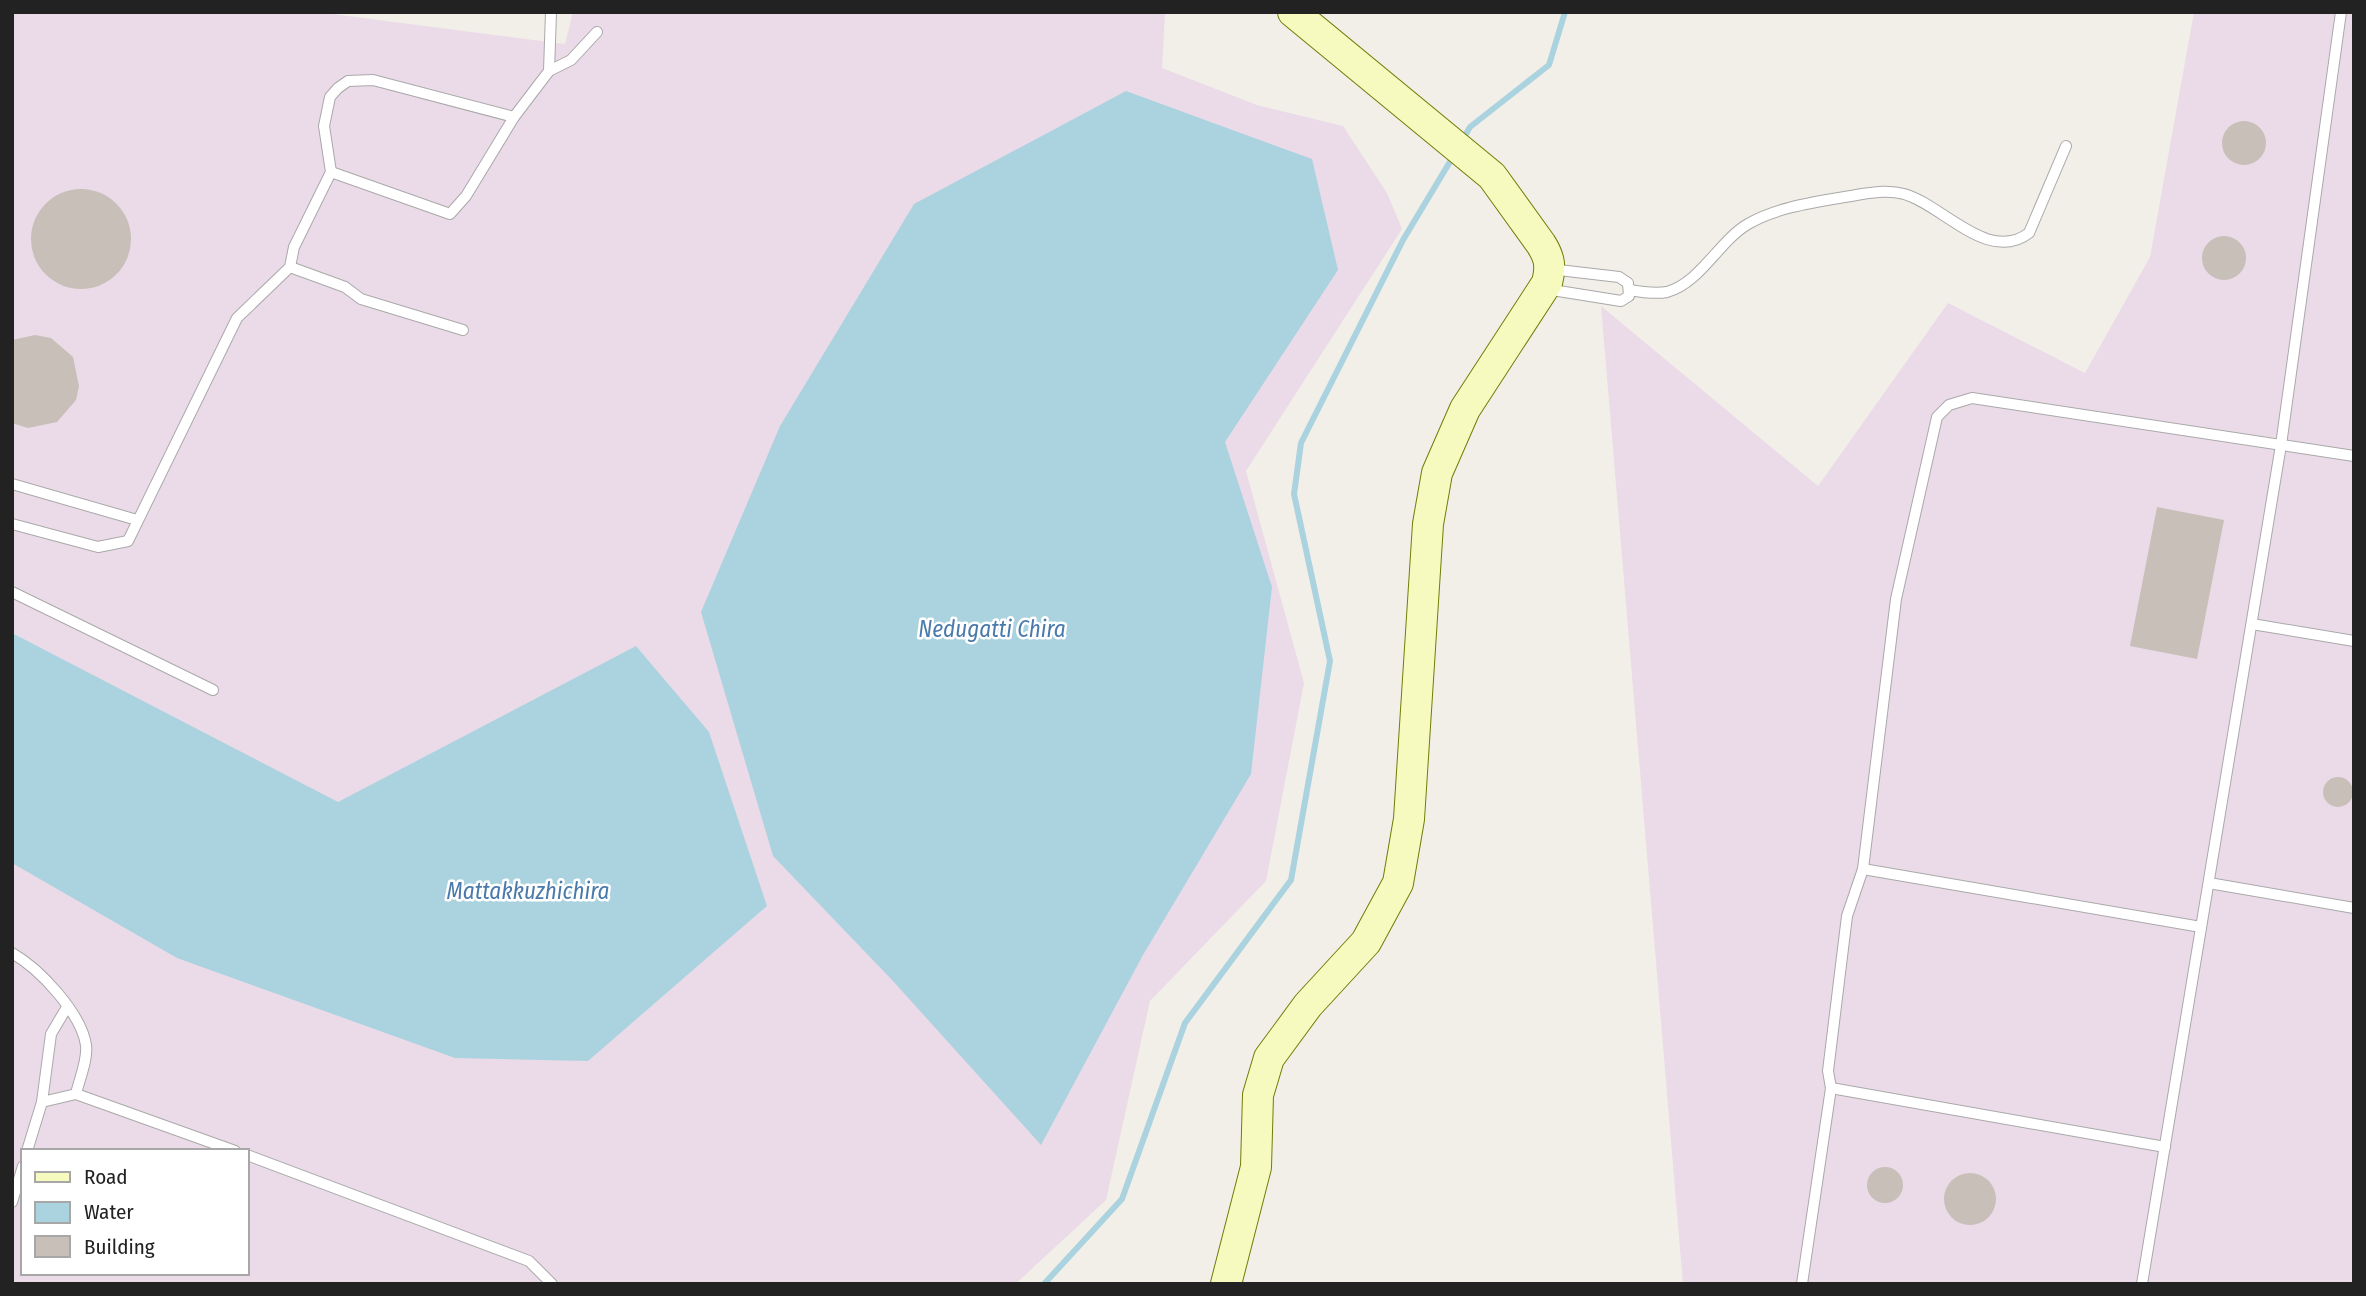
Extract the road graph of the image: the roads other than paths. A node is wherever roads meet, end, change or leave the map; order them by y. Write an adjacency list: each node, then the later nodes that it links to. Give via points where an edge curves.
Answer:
1 (551, 12): 5 (lane)
2 (1293, 12): 10 (main road, via 1492,176 1548,256)
3 (2341, 12): 13 (lane)
4 (597, 32): 5 (lane, via 571,60)
5 (549, 71): 6 (lane)
6 (514, 117): 8 (lane, via 467,196 450,214); 8 (lane, via 373,80 348,81 330,97 326,111)
7 (2066, 146): 11 (lane, via 2029,233 2018,241 1980,236 1906,195 1885,191 1769,213 1746,225 1680,287 1665,292)
8 (331, 172): 9 (lane, via 293,247)
9 (290, 267): 12 (lane, via 345,287 361,299); 16 (lane, via 237,318)
10 (1547, 279): 11 (lane, via 1619,276); 11 (lane, via 1621,301); 38 (main road, via 1465,409 1437,473 1428,524 1409,819 1398,883 1366,942 1308,1005 1269,1058 1258,1095 1256,1167)
11 (1630, 290)
12 (463, 330)
13 (2281, 445): 14 (lane); 19 (lane); 22 (lane, via 1972,398 1949,405 1937,417 1895,600)
14 (2354, 456)
15 (12, 484): 16 (lane)
16 (137, 520): 17 (lane, via 128,541 98,547)
17 (12, 524)
18 (12, 592): 21 (lane)
19 (2252, 624): 20 (lane); 23 (lane)
20 (2354, 640)
21 (213, 690)
22 (1863, 869): 25 (lane); 28 (lane, via 1847,916 1828,1071)
23 (2209, 883): 24 (lane); 25 (lane)
24 (2354, 908)
25 (2201, 927): 31 (lane)
26 (12, 953): 27 (lane, via 30,963)
27 (67, 1007): 29 (lane, via 78,1017 86,1048); 30 (lane, via 51,1034)
28 (1831, 1088): 31 (lane); 39 (lane)
29 (76, 1094): 30 (lane); 33 (lane)
30 (42, 1102): 32 (lane)
31 (2165, 1147): 40 (lane)
32 (28, 1149)
33 (229, 1149)
34 (248, 1155): 37 (lane, via 529,1261)
35 (21, 1173): 36 (lane)
36 (12, 1202)
37 (552, 1284)
38 (1226, 1284)
39 (1802, 1284)
40 (2142, 1284)

